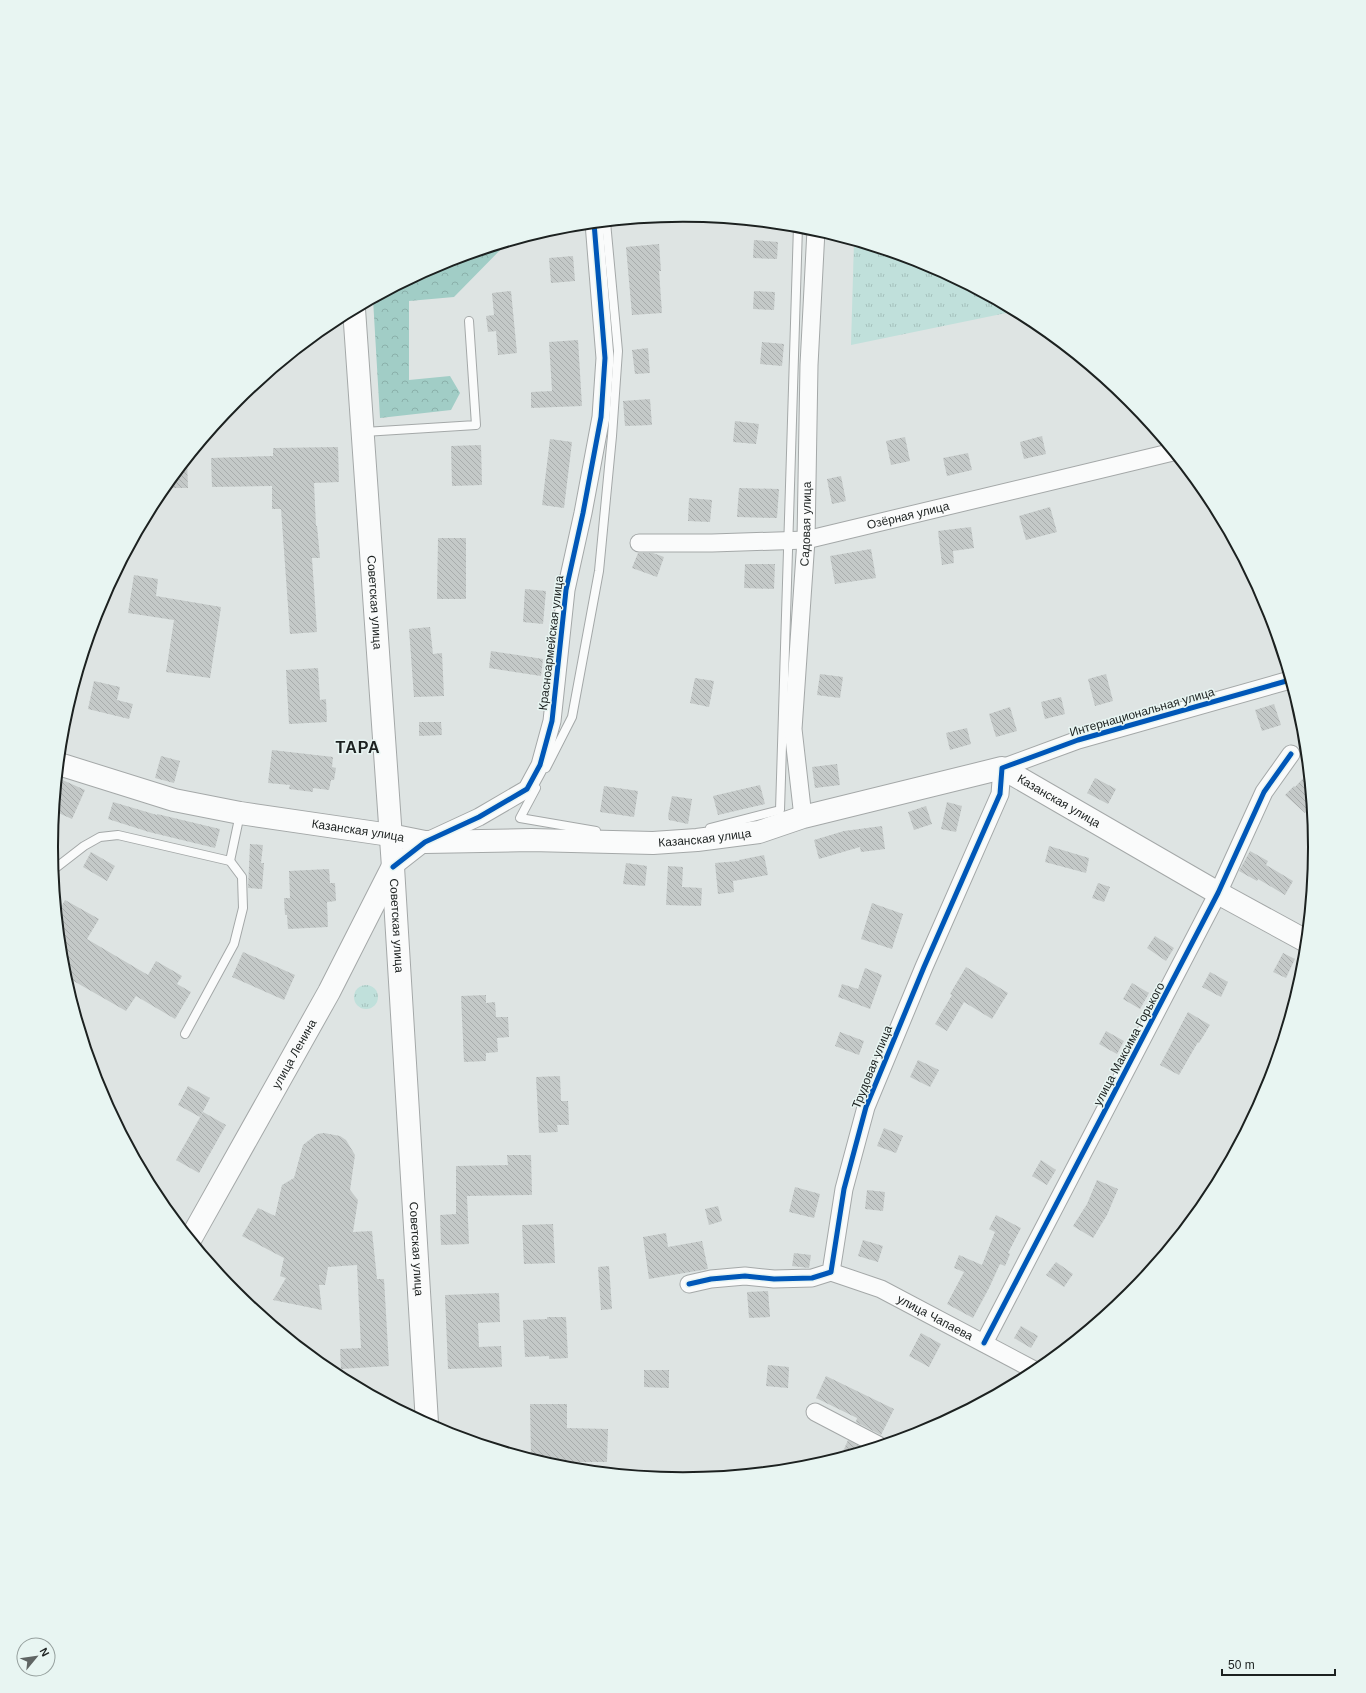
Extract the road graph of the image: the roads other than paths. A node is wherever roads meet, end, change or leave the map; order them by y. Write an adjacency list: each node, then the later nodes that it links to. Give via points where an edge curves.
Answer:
1 (606, 226): 17 (lane, via 618,351 599,571 572,717 520,818)
2 (594, 228): 20 (street, Красноармейская улица, via 605,358 601,417 566,590 552,722 540,765 527,789 479,817)
3 (798, 233): 9 (lane)
4 (816, 236): 9 (street, Садовая улица, via 810,365)
5 (354, 315): 7 (main road, Советская улица)
6 (469, 321): 7 (lane, via 476,425)
7 (363, 432): 19 (main road, Советская улица)
8 (1168, 453): 9 (street, Озёрная улица)
9 (797, 540): 10 (street, Озёрная улица); 16 (street, Садовая улица, via 793,729); 18 (lane, via 780,810 687,834)
10 (639, 543)
11 (1286, 681): 14 (street, Интернациональная улица, via 1078,740)
12 (1291, 754): 24 (street, улица Максима Горького, via 1264,792)
13 (63, 765): 15 (main road, Казанская улица, via 174,800)
14 (1002, 768): 16 (main road, Казанская улица); 24 (main road, Казанская улица); 28 (street, Трудовая улица, via 1000,794 866,1107 844,1189)
15 (240, 813): 19 (main road, Казанская улица); 21 (lane)
16 (803, 817): 20 (main road, Казанская улица, via 759,832 690,841)
17 (606, 832)
18 (665, 834)
19 (390, 835): 20 (main road, Казанская улица); 23 (main road, Советская улица)
20 (426, 842): 23 (street, Красноармейская улица)
21 (230, 861): 22 (lane, via 118,835 100,837); 26 (lane, via 242,877 243,908 234,944)
22 (58, 866)
23 (393, 867): 27 (main road, улица Ленина, via 330,992); 33 (main road, Советская улица)
24 (1218, 893): 25 (main road, Казанская улица); 30 (street, улица Максима Горького)
25 (1301, 938)
26 (185, 1034)
27 (193, 1234)
28 (831, 1272): 29 (street, via 812,1278 774,1279 745,1276); 30 (street, улица Чапаева, via 881,1289)
29 (690, 1284)
30 (984, 1343): 31 (street, улица Чапаева)
31 (1029, 1366)
32 (815, 1412): 34 (street)
33 (427, 1416)
34 (872, 1442)

